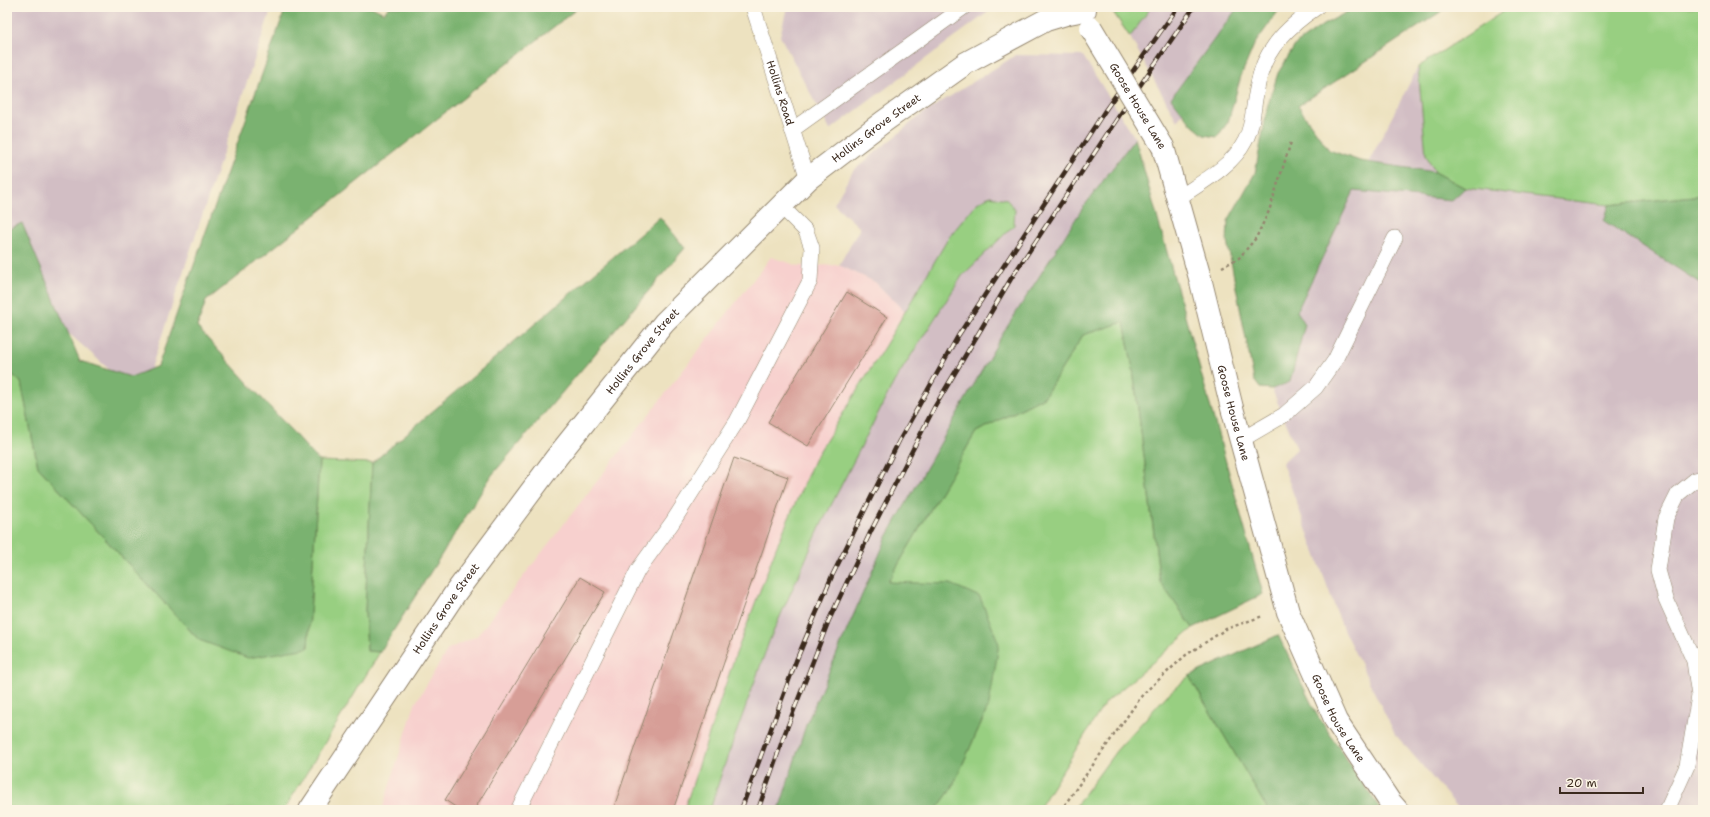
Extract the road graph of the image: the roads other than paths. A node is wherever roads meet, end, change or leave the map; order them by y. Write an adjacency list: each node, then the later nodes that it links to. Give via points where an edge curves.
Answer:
1 (753, 7): 5 (lane, Hollins Road)
2 (964, 7): 5 (lane)
3 (1317, 7): 7 (lane, via 1298,20 1279,39 1268,55 1261,72 1246,140 1240,150 1226,164)
4 (1087, 15): 6 (street, Hollins Grove Street, via 1069,13 1046,20 966,62); 7 (street, Goose House Lane, bridge, via 1163,147)
5 (792, 130): 6 (lane, Hollins Road)
6 (808, 179): 8 (street, Hollins Grove Street)
7 (1177, 199): 10 (street, Goose House Lane, via 1200,278)
8 (781, 206): 12 (street, Hollins Grove Street, via 664,323 556,458 456,592); 13 (lane, via 806,231 812,248 810,281 737,421 672,523 638,570)
9 (1395, 238): 10 (lane, via 1335,360 1316,387 1284,415)
10 (1240, 440): 14 (street, Goose House Lane, via 1286,608 1336,721)
11 (1703, 478): 15 (lane, via 1695,480 1678,494 1666,518 1658,570 1666,599 1694,661 1699,696 1687,766)
12 (310, 810)
13 (518, 810)
14 (1397, 810)
15 (1667, 810)

